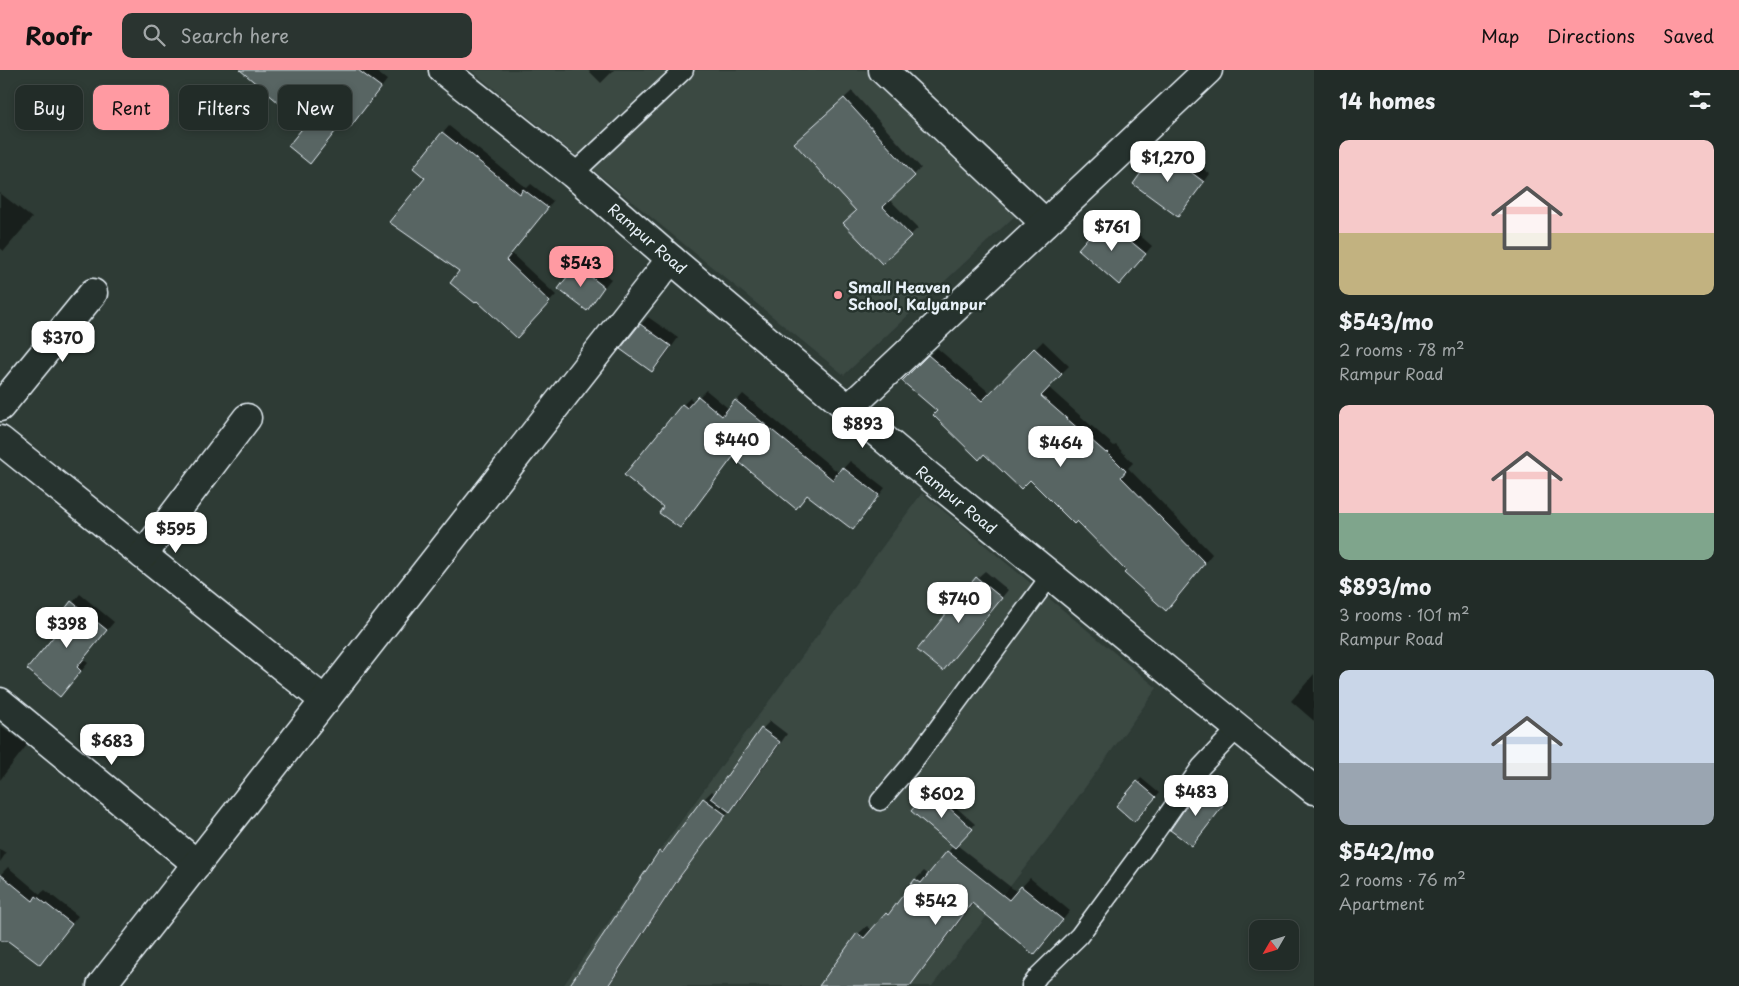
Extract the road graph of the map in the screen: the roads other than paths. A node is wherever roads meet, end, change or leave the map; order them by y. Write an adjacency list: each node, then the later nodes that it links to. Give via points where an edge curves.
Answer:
1 (443, 70): 5 (street, Rampur Road)
2 (684, 70): 5 (lane)
3 (883, 70): 6 (street)
4 (1208, 70): 6 (street)
5 (574, 174): 7 (street, Rampur Road)
6 (1045, 223): 10 (street)
7 (671, 259): 10 (street, Rampur Road); 15 (street)
8 (93, 293): 9 (street)
9 (0, 407)
10 (848, 409): 14 (street, Rampur Road)
11 (247, 418): 13 (street)
12 (0, 440): 13 (street)
13 (143, 555): 15 (street)
14 (1052, 576): 17 (street, Rampur Road); 19 (lane, via 910,766)
15 (325, 701): 20 (street)
16 (0, 702): 20 (street)
17 (1238, 728): 18 (street, Rampur Road); 22 (lane, via 1201,767 1078,936)
18 (1314, 790)
19 (880, 801)
20 (197, 864): 21 (street)
21 (101, 986)
22 (1031, 986)

